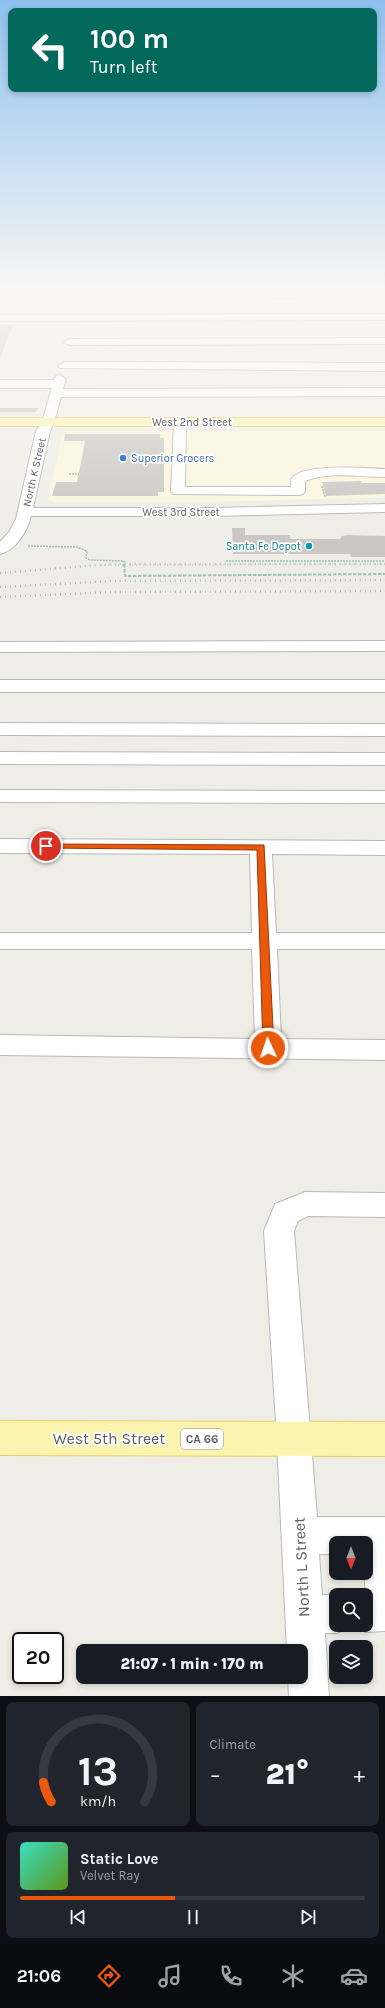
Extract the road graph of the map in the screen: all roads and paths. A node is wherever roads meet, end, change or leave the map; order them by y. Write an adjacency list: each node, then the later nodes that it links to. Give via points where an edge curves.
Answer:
1 (64, 367): 3 (street, North K Street)
2 (0, 384): 3 (street)
3 (58, 388): 4 (street); 6 (street, North K Street)
4 (385, 392)
5 (0, 422): 6 (main road, West 2nd Street)
6 (48, 422): 7 (main road, West 2nd Street); 15 (street, North K Street, via 43,431)
7 (180, 422): 8 (main road, West 2nd Street); 9 (street, via 178,491 298,491 298,479 304,476 330,473)
8 (385, 422)
9 (385, 473)
10 (69, 474): 11 (path)
11 (79, 474)
12 (321, 480): 13 (path)
13 (326, 503): 14 (street, West 3rd Street); 15 (street, West 3rd Street, via 213,512); 16 (street, via 349,514)
14 (385, 508)
15 (24, 512): 18 (street)
16 (385, 513)
17 (0, 532): 18 (street)
18 (18, 532): 20 (street)
19 (26, 546): 23 (path, via 77,547 87,552 86,558 90,560 124,561 125,576)
20 (0, 550)
21 (226, 561): 22 (path)
22 (385, 561)
23 (385, 574)
24 (385, 646): 25 (street)
25 (0, 647)
26 (0, 686): 27 (street)
27 (385, 686)
28 (0, 729): 29 (street)
29 (385, 730)
30 (0, 758): 31 (street)
31 (385, 759)
32 (0, 796): 33 (street)
33 (385, 797)
34 (0, 846): 35 (street)
35 (261, 847): 36 (street); 38 (street)
36 (385, 848)
37 (0, 941): 38 (street)
38 (264, 941): 39 (street); 41 (street)
39 (385, 941)
40 (0, 1045): 41 (street)
41 (268, 1048): 42 (street)
42 (385, 1050)
43 (385, 1205): 45 (street, North L Street, via 305,1204 286,1213 279,1231)
44 (0, 1438): 45 (main road, West 5th Street / CA 66)
45 (294, 1439): 46 (main road, West 5th Street / CA 66); 48 (street, North L Street)
46 (385, 1439)
47 (382, 1535): 48 (street); 49 (street)
48 (300, 1536): 52 (street, North L Street)
49 (385, 1594)
50 (385, 1612): 51 (street)
51 (373, 1613)
52 (320, 1614): 53 (street, North L Street)
53 (309, 1696)

